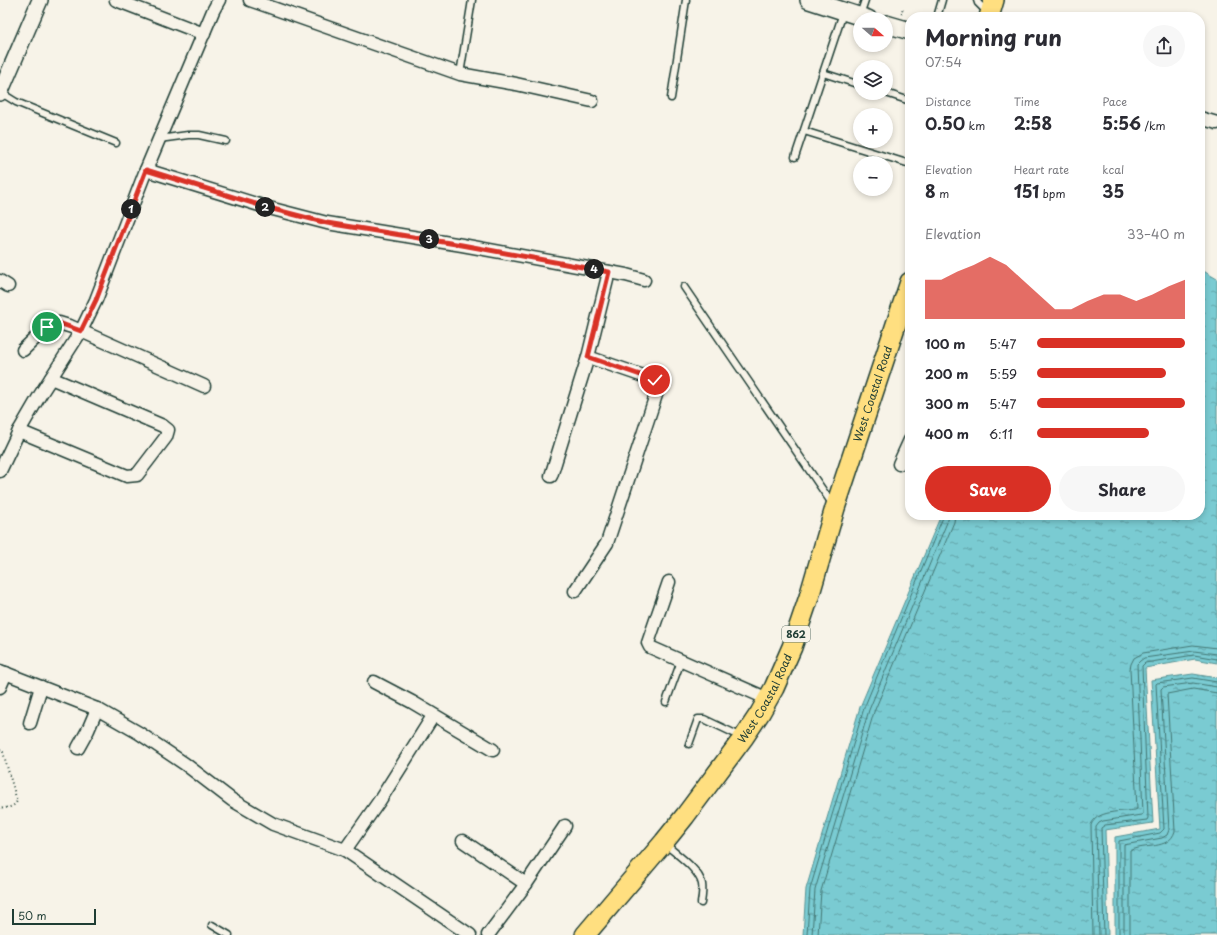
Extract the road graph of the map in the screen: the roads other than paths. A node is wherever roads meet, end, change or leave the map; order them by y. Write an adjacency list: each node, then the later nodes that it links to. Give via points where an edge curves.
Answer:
1 (40, 0): 22 (street)
2 (116, 0): 18 (street)
3 (220, 0): 18 (street)
4 (250, 0): 20 (street)
5 (472, 0): 20 (lane)
6 (686, 0): 24 (lane)
7 (813, 0): 12 (main road)
8 (865, 0): 13 (lane)
9 (942, 0): 14 (lane)
10 (977, 0): 11 (lane)
11 (991, 10)
12 (844, 11): 15 (main road); 19 (lane)
13 (864, 12)
14 (938, 12)
15 (853, 14)
16 (893, 26): 17 (main road)
17 (905, 30)
18 (204, 34): 30 (street)
19 (823, 73): 21 (lane); 29 (lane)
20 (460, 74): 26 (street)
21 (853, 83)
22 (0, 92): 32 (lane, via 16,102)
23 (893, 95): 25 (lane)
24 (671, 98)
25 (905, 99)
26 (592, 101)
27 (1205, 119): 28 (street)
28 (1217, 123)
29 (804, 131): 33 (lane); 34 (lane)
30 (159, 140): 31 (lane, via 199,135); 35 (street)
31 (226, 142)
32 (116, 143)
33 (794, 157)
34 (905, 162)
35 (146, 170): 36 (street, via 327,223); 40 (street, via 96,300)
36 (609, 272): 37 (street); 42 (street)
37 (644, 280)
38 (684, 286): 50 (lane)
39 (905, 297): 50 (main road, West Coastal Road / 862)
40 (81, 331): 41 (street, via 59,323 47,327); 43 (street); 44 (street)
41 (23, 350)
42 (588, 357): 49 (street); 52 (street, via 655,380 658,389 607,543)
43 (51, 378): 45 (street); 45 (street, via 163,426 168,430 166,437 137,475 127,476)
44 (204, 386)
45 (19, 431): 48 (street)
46 (905, 451): 47 (street)
47 (899, 464)
48 (0, 471)
49 (551, 476)
50 (835, 508): 58 (main road, West Coastal Road / 862, via 792,647)
51 (669, 582): 53 (street, via 648,643 650,647)
52 (575, 591)
53 (681, 661): 58 (street); 59 (lane)
54 (3, 672): 56 (street); 57 (street)
55 (374, 682): 61 (street)
56 (0, 687)
57 (41, 687): 60 (street); 62 (street)
58 (768, 699): 63 (main road, West Coastal Road / 862)
59 (666, 702)
60 (97, 708): 65 (street); 70 (street, via 140,733 232,800 273,824)
61 (434, 716): 66 (street); 70 (street)
62 (30, 723)
63 (744, 737): 64 (lane, via 704,719 698,719); 69 (main road, West Coastal Road / 862)
64 (689, 744)
65 (78, 748)
66 (493, 750)
67 (565, 826): 71 (street)
68 (463, 841): 71 (street)
69 (664, 842): 72 (lane, via 693,868 702,882); 77 (main road, West Coastal Road / 862)
70 (346, 850): 75 (street)
71 (526, 884): 76 (street)
72 (701, 903)
73 (212, 925): 74 (lane)
74 (229, 935)
75 (470, 935)
76 (488, 935)
77 (584, 935)

